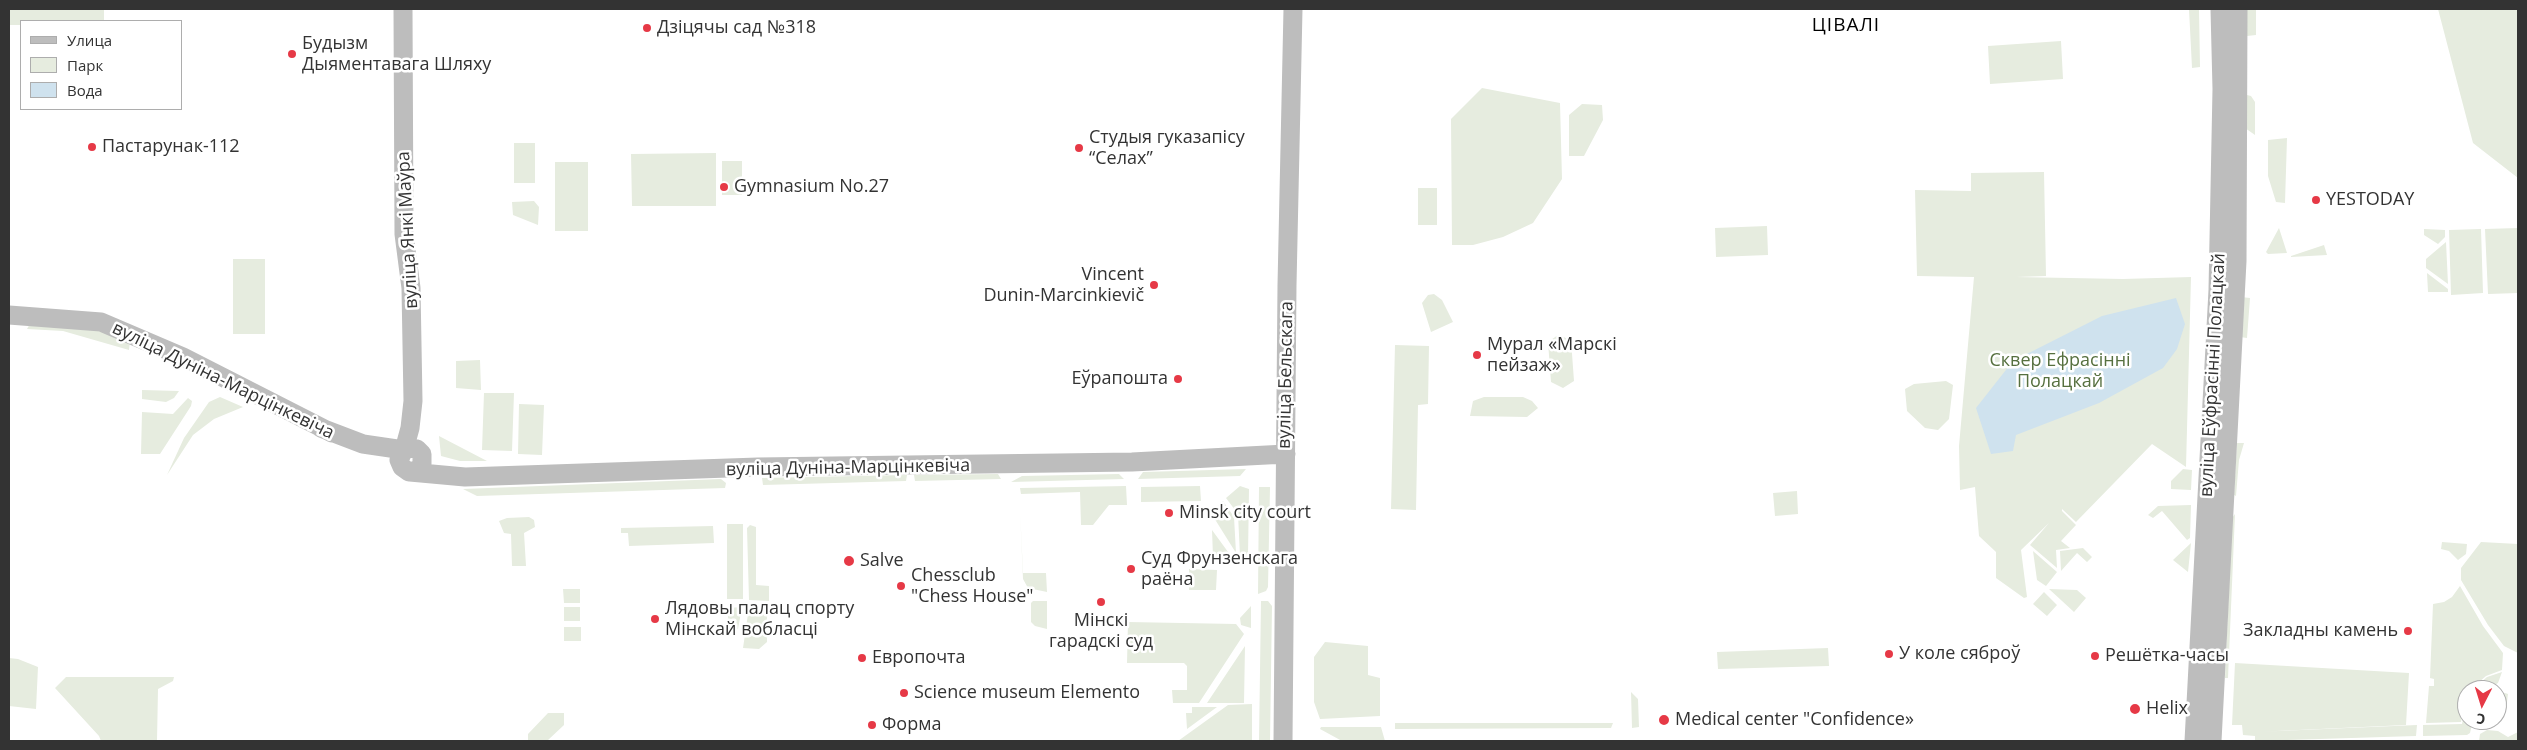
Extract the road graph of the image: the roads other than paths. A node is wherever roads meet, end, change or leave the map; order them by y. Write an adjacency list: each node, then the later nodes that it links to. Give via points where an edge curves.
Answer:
1 (403, 9): 6 (main road, вуліца Янкі Маўра, via 404,234 411,288)
2 (1293, 9): 8 (main road, вуліца Бельскага)
3 (2220, 9): 12 (main road, вуліца Еўфрасінні Полацкай, via 2222,90 2218,290)
4 (2238, 9): 13 (main road, вуліца Еўфрасінні Полацкай, via 2237,261)
5 (9, 315): 9 (main road, вуліца Дуніна-Марцінкевіча, via 101,322 183,357 321,428)
6 (413, 401): 7 (main road); 9 (main road, вуліца Янкі Маўра)
7 (422, 454): 9 (main road, via 413,448); 10 (main road, via 432,465)
8 (1286, 454): 10 (main road, вуліца Дуніна-Марцінкевіча, via 1132,462 758,467); 11 (main road, вуліца Бельскага)
9 (405, 463): 10 (main road, вуліца Дуніна-Марцінкевіча)
10 (465, 477)
11 (1283, 741)
12 (2194, 741)
13 (2212, 741)

